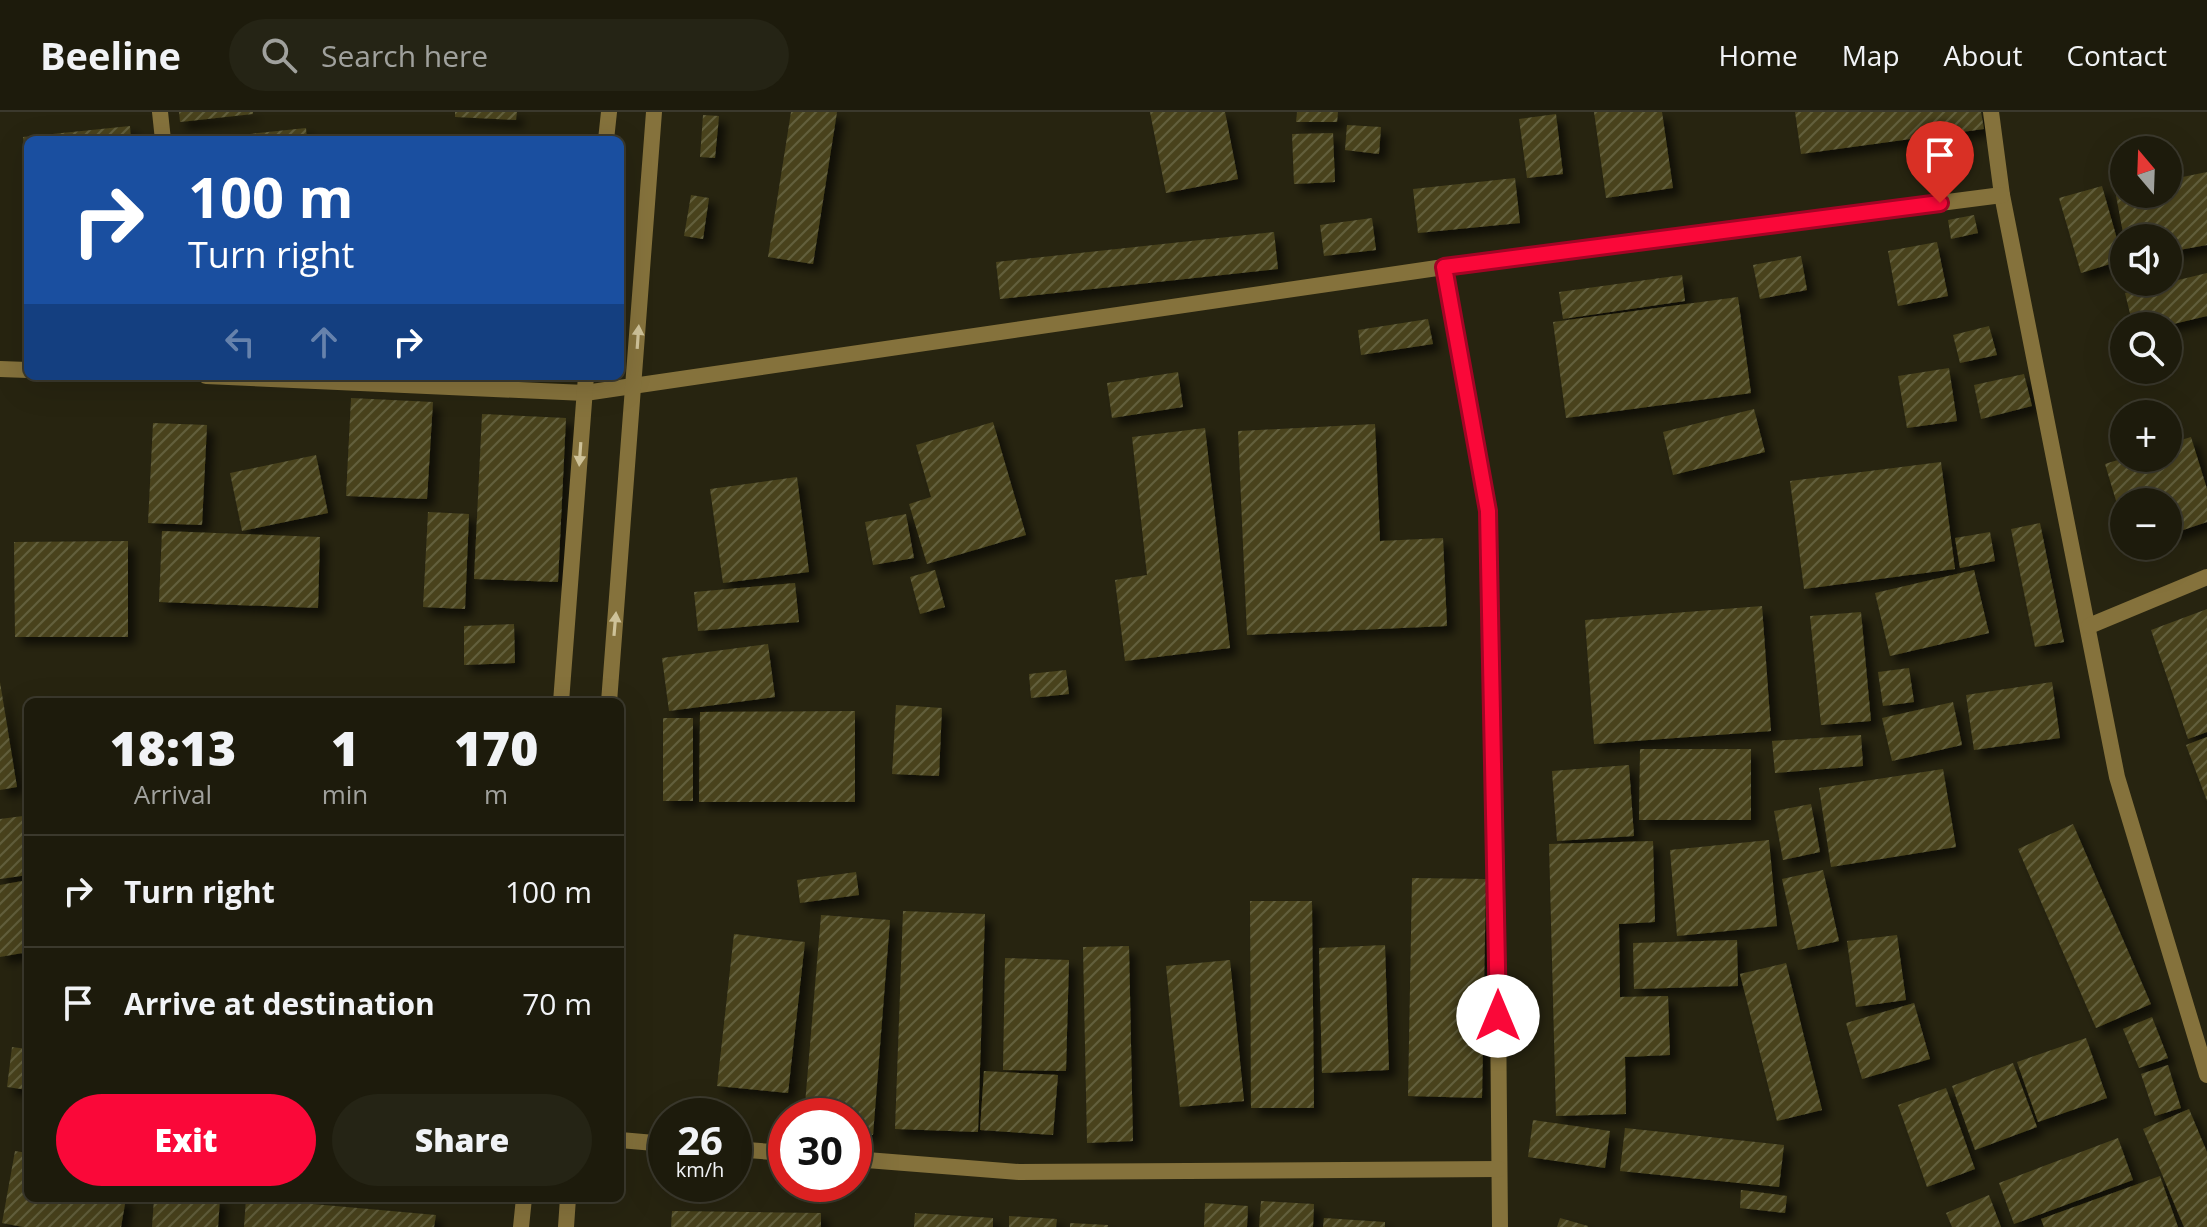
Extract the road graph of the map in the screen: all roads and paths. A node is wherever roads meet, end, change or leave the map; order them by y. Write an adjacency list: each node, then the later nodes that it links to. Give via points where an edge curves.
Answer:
1 (160, 112): 5 (street)
2 (609, 112): 6 (street)
3 (654, 112): 13 (street, one-way to 3)
4 (1991, 112): 7 (street)
5 (163, 136)
6 (606, 136)
7 (2002, 195): 8 (street); 15 (street)
8 (1444, 267): 13 (street); 22 (street, via 1488,511)
9 (0, 369): 10 (street)
10 (24, 370)
11 (396, 380): 12 (street)
12 (586, 384): 13 (street); 16 (street, one-way to 16)
13 (635, 384): 17 (street, one-way to 13)
14 (2207, 577): 15 (street)
15 (2089, 626): 18 (street, via 2117,777)
16 (561, 698)
17 (609, 698)
18 (2207, 1075)
19 (624, 1140): 20 (street)
20 (648, 1142)
21 (872, 1160): 22 (street, via 1019,1172)
22 (1499, 1169): 27 (street)
23 (524, 1202): 25 (street)
24 (568, 1202): 26 (street)
25 (521, 1227)
26 (566, 1227)
27 (1500, 1227)

